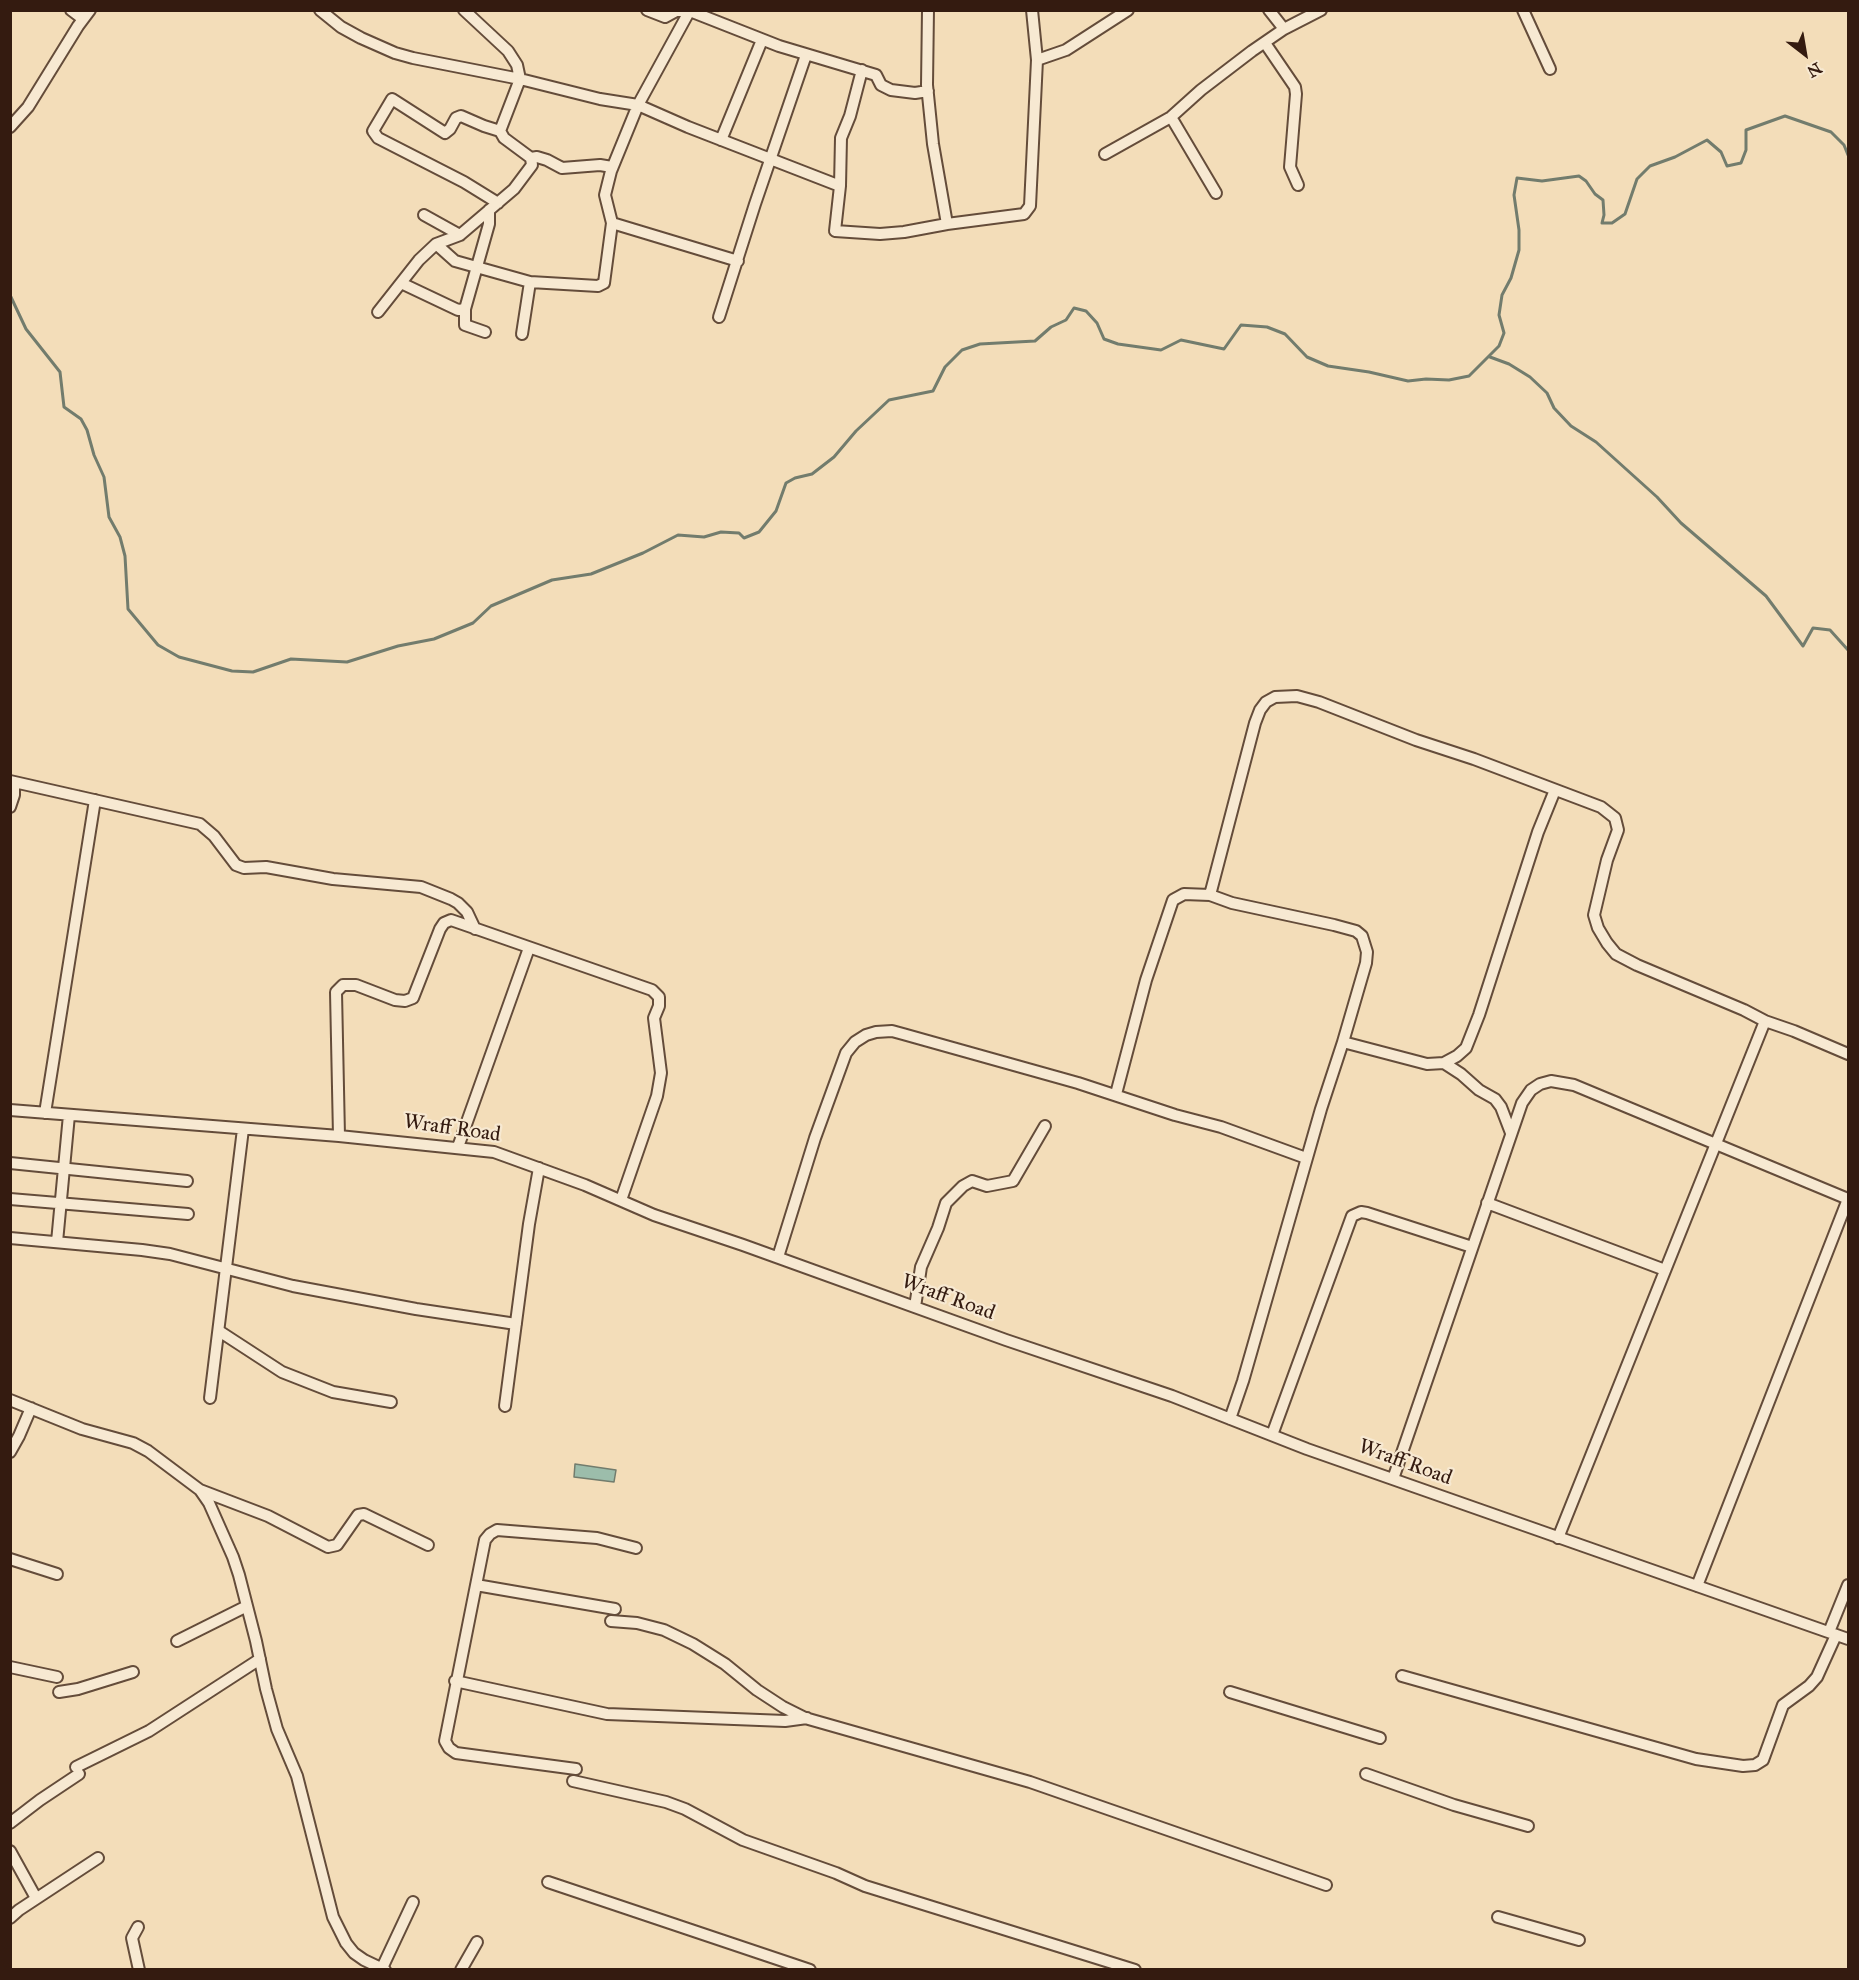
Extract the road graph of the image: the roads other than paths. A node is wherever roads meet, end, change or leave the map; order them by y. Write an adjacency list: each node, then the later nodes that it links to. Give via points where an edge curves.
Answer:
1 (71, 10): 12 (street)
2 (320, 10): 20 (street, via 341,27 395,53)
3 (464, 10): 20 (street, via 508,51 518,65)
4 (647, 10): 11 (street, via 665,17 676,11)
5 (928, 10): 21 (street)
6 (1032, 10): 17 (street)
7 (1128, 10): 17 (street, via 1066,50)
8 (1269, 10): 13 (street)
9 (1321, 10): 13 (street)
10 (1523, 10): 18 (street)
11 (690, 11): 14 (street); 22 (street)
12 (87, 15): 24 (street, via 28,107)
13 (1284, 29): 15 (street)
14 (762, 40): 16 (street); 26 (street)
15 (1265, 43): 23 (street); 31 (street, via 1295,87 1290,167)
16 (806, 55): 19 (street); 29 (street)
17 (1037, 60): 38 (street, via 1029,210 1020,215)
18 (1550, 69)
19 (862, 70): 21 (street, via 876,75 881,85 891,90); 32 (street, via 841,138)
20 (520, 79): 22 (street); 25 (street)
21 (928, 91): 38 (street)
22 (638, 105): 26 (street); 30 (street)
23 (1171, 117): 27 (street); 33 (street)
24 (10, 127)
25 (500, 130): 28 (street, via 504,138); 34 (street, via 461,116 445,133 392,99 373,131 378,138)
26 (721, 140): 29 (street)
27 (1105, 154)
28 (531, 158): 30 (street, via 547,160 562,168); 34 (street, via 532,165 523,178)
29 (770, 159): 32 (street); 41 (street)
30 (612, 167): 37 (street, via 605,195)
31 (1298, 185)
32 (840, 186): 38 (street, via 834,231 880,234)
33 (1216, 193)
34 (498, 203): 35 (street)
35 (489, 210): 39 (street); 42 (street)
36 (424, 215): 39 (street)
37 (612, 223): 41 (street); 43 (street, via 601,285)
38 (947, 224)
39 (460, 236): 40 (street)
40 (436, 244): 42 (street, via 449,258); 44 (street)
41 (738, 261): 47 (street)
42 (477, 266): 43 (street); 45 (street)
43 (530, 282): 49 (street)
44 (400, 283): 45 (street, via 458,310); 46 (street)
45 (465, 309): 48 (street, via 465,326)
46 (378, 312)
47 (719, 317)
48 (485, 332)
49 (522, 334)
50 (12, 781): 52 (street); 53 (street, via 14,795)
51 (1555, 790): 54 (street, via 1319,702 1297,696 1275,697 1266,702 1255,723); 57 (street, via 1601,807 1618,824 1594,915 1606,943 1616,954); 59 (street, via 1479,1015 1466,1048)
52 (95, 800): 55 (street, via 200,824 236,865 244,868 266,867 430,890 458,903); 65 (street)
53 (10, 807)
54 (1210, 895): 58 (street, via 1334,925 1362,936 1366,963); 63 (street, via 1184,894 1173,900 1146,980)
55 (475, 928): 56 (street); 70 (street, via 451,920 444,923 413,998 395,1000 356,985 343,985 336,992)
56 (529, 948): 72 (street); 80 (street, via 652,990 659,997 654,1018 661,1073 657,1096)
57 (1765, 1021): 60 (street); 71 (street)
58 (1343, 1042): 61 (street, via 1427,1064); 73 (street)
59 (1460, 1053): 61 (street); 62 (street)
60 (1848, 1054)
61 (1444, 1063): 62 (street)
62 (1461, 1074): 69 (street, via 1495,1099)
63 (1116, 1094): 73 (street); 87 (street, via 903,1034 884,1031 866,1035 846,1053)
64 (10, 1110): 65 (street, Wraff Road)
65 (45, 1113): 66 (street, Wraff Road)
66 (69, 1115): 68 (street, Wraff Road); 75 (street)
67 (1045, 1126): 90 (street, via 1013,1181 987,1186 972,1181 946,1203 921,1267)
68 (243, 1129): 70 (street, Wraff Road); 88 (street)
69 (1511, 1132): 71 (street, via 1531,1090 1551,1081 1574,1085); 82 (street)
70 (339, 1136): 72 (street, Wraff Road)
71 (1716, 1142): 79 (street); 89 (street)
72 (458, 1147): 76 (street, Wraff Road, via 494,1152)
73 (1306, 1158): 98 (street)
74 (10, 1163): 75 (street)
75 (65, 1168): 77 (street); 81 (street)
76 (539, 1168): 80 (street, Wraff Road); 91 (street)
77 (187, 1181)
78 (10, 1199): 81 (street)
79 (1848, 1199): 110 (street)
80 (621, 1200): 87 (street, Wraff Road)
81 (61, 1203): 83 (street); 85 (street)
82 (1487, 1203): 86 (street); 89 (street)
83 (188, 1214)
84 (10, 1238): 85 (street)
85 (57, 1242): 88 (street, via 170,1254)
86 (1472, 1247): 99 (street, via 1367,1213 1352,1216); 101 (street)
87 (778, 1257): 90 (street, Wraff Road)
88 (226, 1269): 91 (street, via 293,1286); 92 (street)
89 (1665, 1270): 103 (street)
90 (915, 1307): 98 (street, Wraff Road)
91 (516, 1324): 96 (street)
92 (219, 1331): 93 (street); 95 (street, via 282,1372 333,1392)
93 (210, 1398)
94 (10, 1400): 97 (street)
95 (391, 1402)
96 (505, 1406)
97 (31, 1408): 100 (street); 102 (street, via 81,1429 133,1443)
98 (1230, 1419): 99 (street, Wraff Road)
99 (1272, 1435): 101 (street, Wraff Road)
100 (10, 1452)
101 (1393, 1479): 103 (street, Wraff Road)
102 (200, 1490): 104 (street, via 268,1516 328,1547 338,1545 358,1515 364,1514); 111 (street, via 233,1557)
103 (1558, 1538): 110 (street, Wraff Road)
104 (428, 1545)
105 (636, 1548): 108 (street, via 597,1538 497,1530 485,1540)
106 (10, 1559): 107 (street)
107 (57, 1574)
108 (476, 1585): 112 (street); 122 (street)
109 (1848, 1585): 114 (street)
110 (1697, 1586): 114 (street, Wraff Road)
111 (248, 1606): 116 (street); 117 (street)
112 (615, 1609)
113 (611, 1621): 125 (street, via 664,1630 693,1644 756,1690)
114 (1833, 1634): 115 (street, Wraff Road); 120 (street, via 1817,1677 1784,1706 1762,1760 1755,1765 1696,1759)
115 (1848, 1639)
116 (177, 1641)
117 (260, 1659): 128 (street, via 77,1771); 141 (street, via 277,1729 300,1786 333,1917 354,1953)
118 (10, 1667): 121 (street)
119 (133, 1672): 123 (street)
120 (1402, 1676)
121 (57, 1677)
122 (455, 1681): 125 (street, via 607,1714 785,1721); 145 (street, via 444,1740 456,1753 574,1775 666,1802 743,1840 865,1886)
123 (59, 1692)
124 (1230, 1692): 126 (street)
125 (808, 1718): 133 (street, via 1030,1782)
126 (1380, 1738)
127 (1366, 1774): 129 (street)
128 (10, 1823)
129 (1528, 1826)
130 (10, 1851): 134 (street)
131 (98, 1858): 134 (street)
132 (549, 1882): 144 (street)
133 (1326, 1885)
134 (36, 1898): 137 (street)
135 (413, 1902): 141 (street)
136 (1498, 1917): 139 (street)
137 (10, 1918)
138 (138, 1927): 142 (street, via 132,1938)
139 (1579, 1940)
140 (477, 1942): 143 (street)
141 (383, 1969)
142 (139, 1970)
143 (461, 1970)
144 (810, 1970)
145 (1135, 1970)

